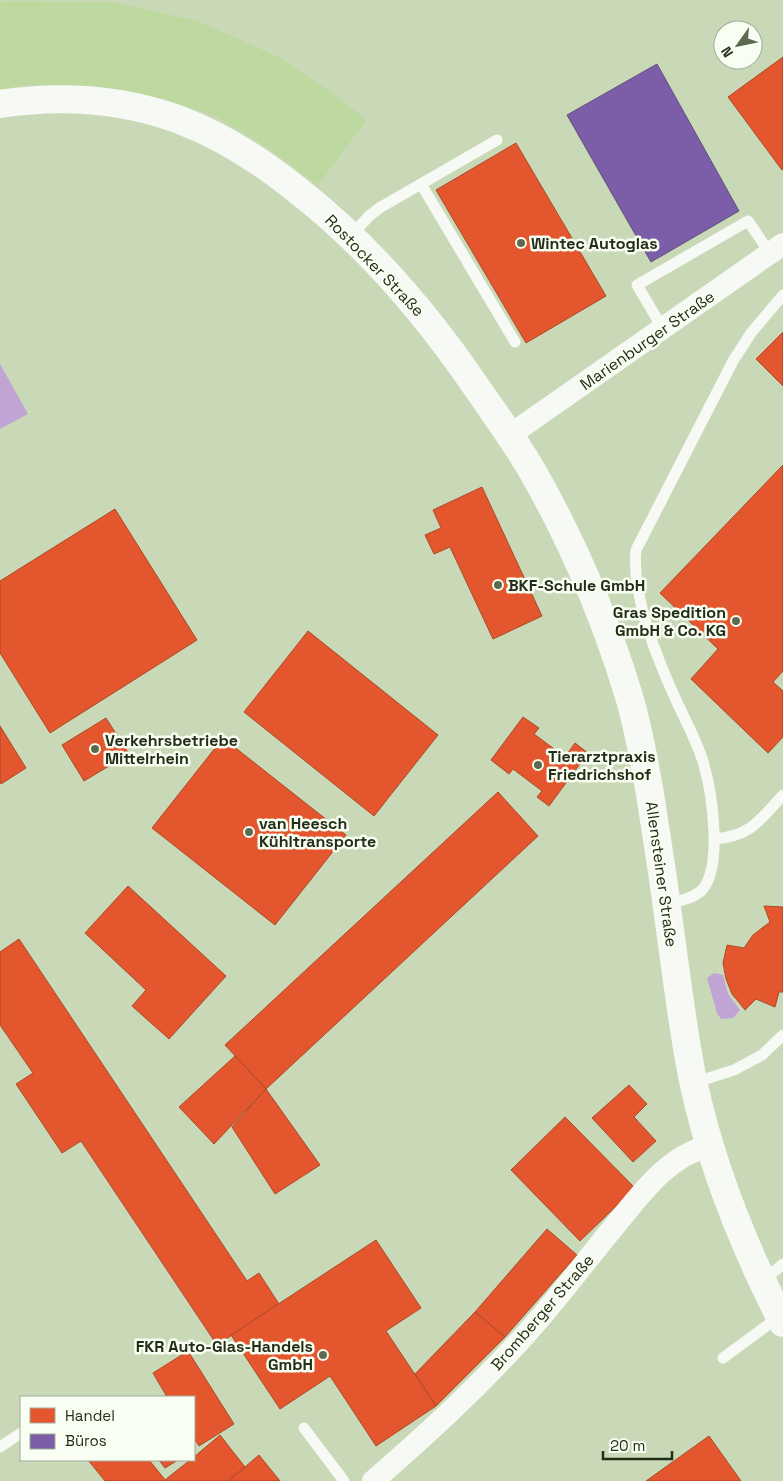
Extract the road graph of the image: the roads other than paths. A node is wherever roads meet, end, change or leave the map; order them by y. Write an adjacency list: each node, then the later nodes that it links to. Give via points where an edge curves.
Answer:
1 (0, 104): 4 (street, Rostocker Straße, via 76,99 125,105 180,120 259,162 301,192)
2 (497, 140): 3 (lane)
3 (421, 184): 4 (lane, via 381,207); 8 (lane)
4 (351, 236): 9 (street, Rostocker Straße, via 423,314)
5 (777, 249): 7 (street, Marienburger Straße); 7 (lane, via 748,221 637,285)
6 (783, 295): 11 (lane, via 751,333 733,361 636,550 634,565 636,586 656,654 704,766)
7 (663, 329): 9 (street, Marienburger Straße)
8 (515, 342)
9 (510, 435): 12 (street, Allensteiner Straße, via 557,518 619,664 643,755)
10 (783, 795): 11 (lane, via 755,825 731,838)
11 (715, 839): 12 (lane, via 708,881 701,891)
12 (667, 903): 14 (street, Allensteiner Straße)
13 (783, 1035): 14 (lane, via 762,1055 734,1070)
14 (693, 1083): 15 (street, Allensteiner Straße)
15 (709, 1146): 16 (street, Allensteiner Straße, via 720,1181); 23 (street, Bromberger Straße, via 678,1159 656,1178 517,1344 438,1424)
16 (773, 1273): 17 (street, Allensteiner Straße)
17 (781, 1319): 18 (lane)
18 (723, 1358)
19 (304, 1428): 22 (lane)
20 (20, 1434): 21 (lane)
21 (0, 1447)
22 (344, 1481)
23 (373, 1481)

